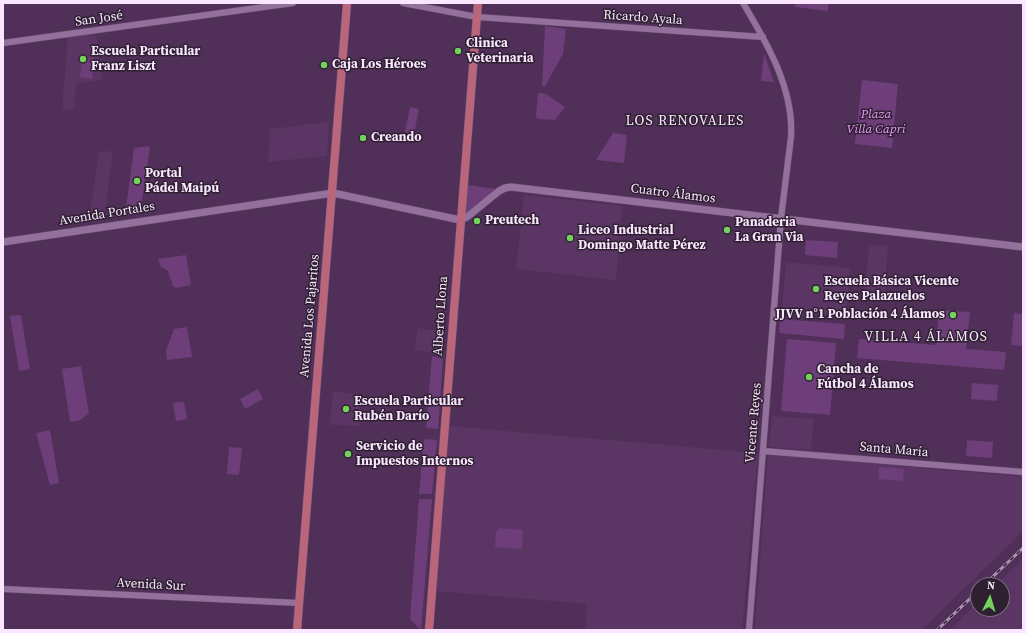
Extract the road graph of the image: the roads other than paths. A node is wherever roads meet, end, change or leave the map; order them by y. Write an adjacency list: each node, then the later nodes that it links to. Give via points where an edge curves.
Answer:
1 (293, 3): 8 (street, San José)
2 (347, 3): 9 (main road, Avenida Los Pajaritos)
3 (403, 3): 6 (street, Ricardo Ayala)
4 (478, 3): 6 (main road, Alberto Llona)
5 (744, 3): 7 (street, Vicente Reyes)
6 (477, 16): 7 (street, Ricardo Ayala); 11 (main road, Alberto Llona)
7 (763, 37): 10 (street, Vicente Reyes, via 776,65 791,117)
8 (3, 43)
9 (333, 193): 11 (main road); 12 (main road, Avenida Portales); 17 (main road, Avenida Los Pajaritos)
10 (781, 218): 11 (main road, Cuatro Álamos, via 511,187 501,190); 13 (main road, Cuatro Álamos); 14 (street, Vicente Reyes)
11 (460, 220): 19 (main road, Alberto Llona)
12 (3, 242)
13 (1023, 247)
14 (763, 451): 15 (street, Santa María); 20 (street, Vicente Reyes)
15 (1023, 472)
16 (3, 589): 17 (street, Avenida Sur)
17 (299, 603): 18 (main road, Avenida Los Pajaritos)
18 (297, 630)
19 (429, 630)
20 (749, 630)

